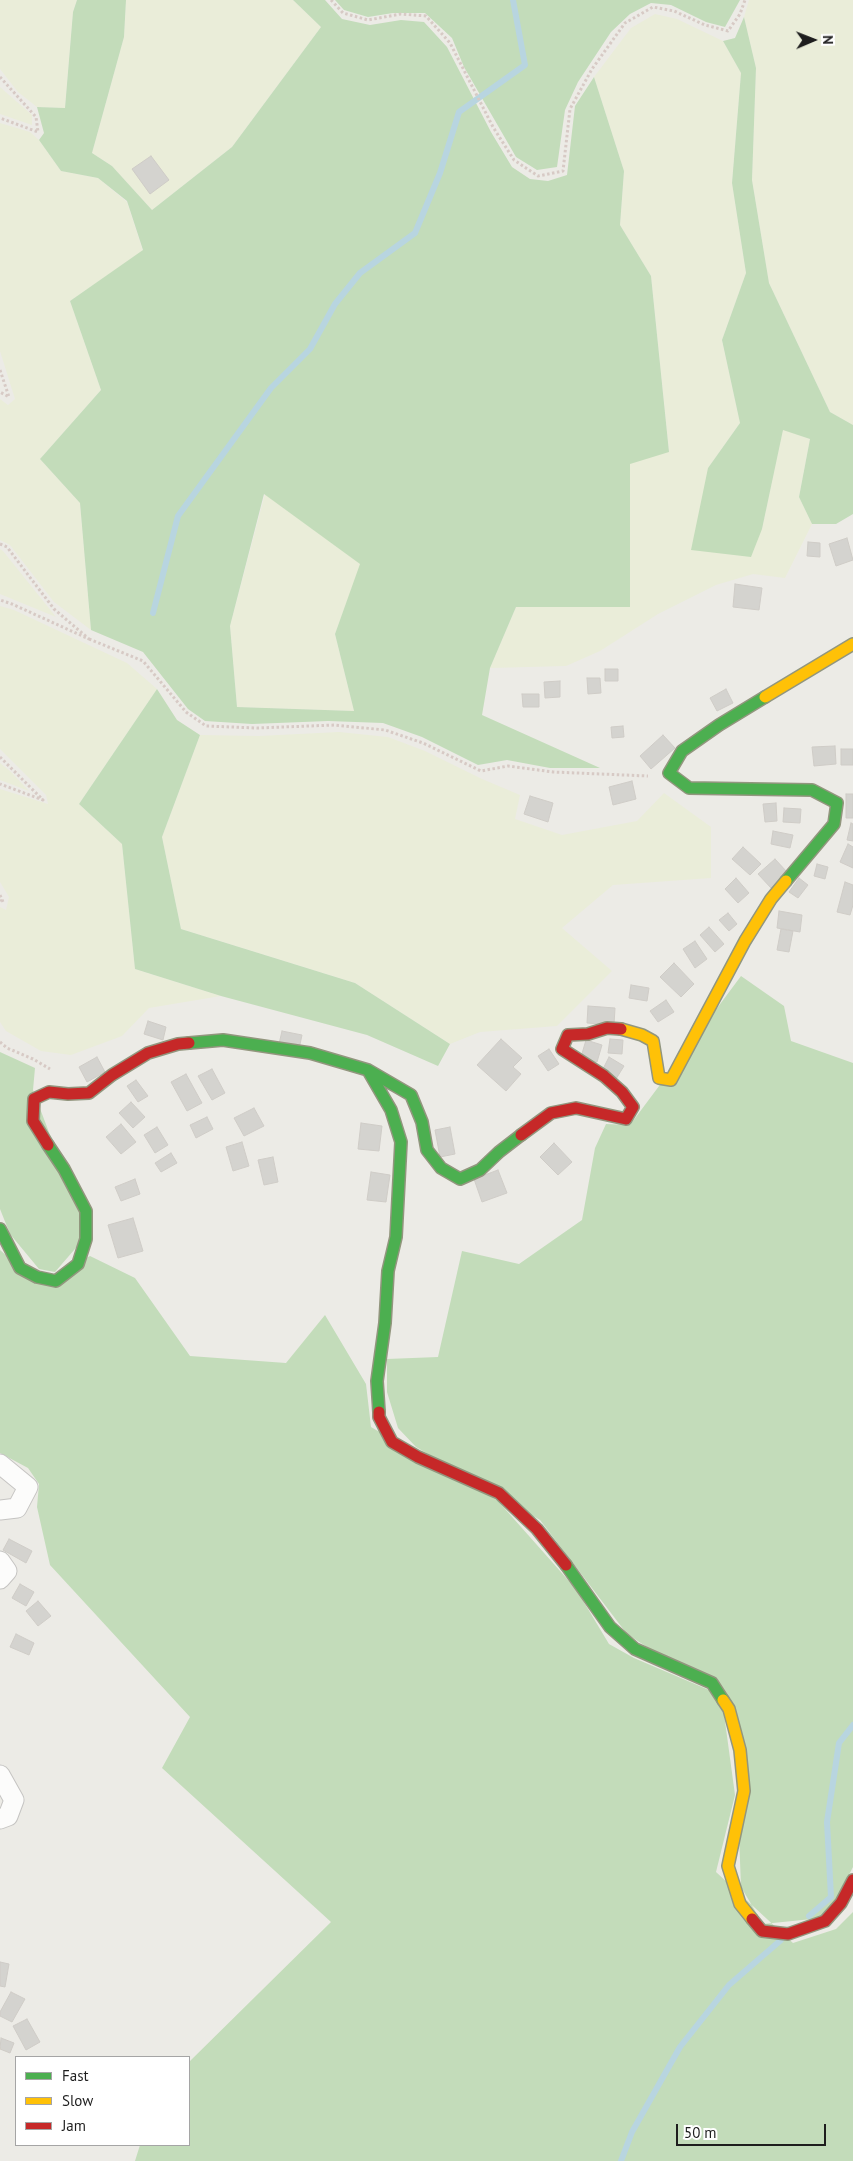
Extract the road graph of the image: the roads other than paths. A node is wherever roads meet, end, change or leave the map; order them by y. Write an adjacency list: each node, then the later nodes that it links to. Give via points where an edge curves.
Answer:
1 (853, 644): 2 (street, via 719,725 682,751 668,772 690,788 812,790 837,803 834,824 771,899 744,941 670,1080 659,1078 652,1041 642,1035 607,1028 588,1034 568,1035 562,1049 604,1076 622,1092 633,1108 626,1119 576,1108 551,1113 480,1170 460,1180 441,1168 427,1150 422,1122 410,1095)
2 (368, 1070): 3 (street, via 310,1053 223,1040 178,1044 148,1054 89,1093 49,1092 34,1099 33,1121 86,1211 86,1239 78,1264 56,1281 37,1277 20,1268); 10 (street, via 391,1110 401,1142 396,1237 388,1271 377,1381 379,1417 392,1442 427,1462 499,1493 537,1529 610,1627 635,1649 712,1683 729,1709 740,1750 744,1791 728,1866 740,1904 762,1931 788,1934 825,1922 841,1903)
3 (0, 1229)
4 (0, 1464): 5 (street, via 28,1487 17,1508)
5 (0, 1510)
6 (0, 1561): 7 (street, via 7,1571)
7 (0, 1579)
8 (0, 1775): 9 (street, via 14,1800 8,1816)
9 (0, 1819)
10 (853, 1880)

